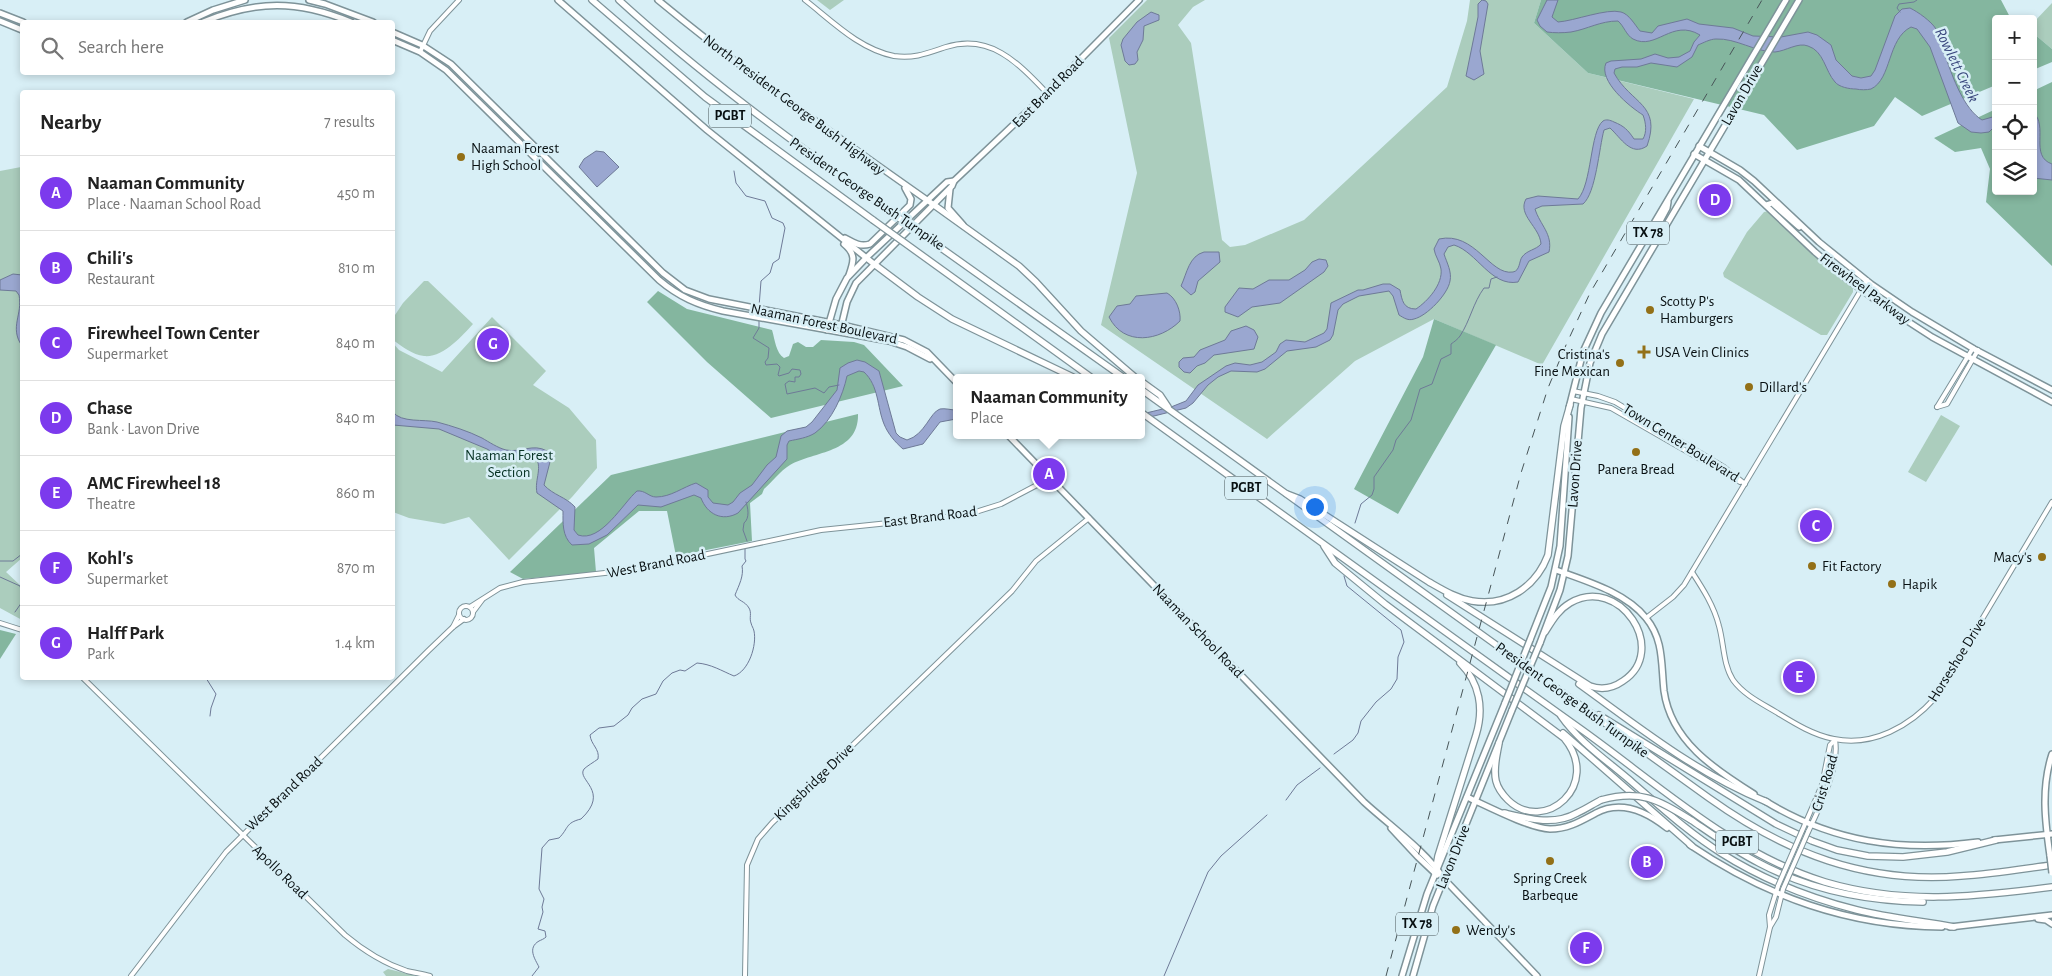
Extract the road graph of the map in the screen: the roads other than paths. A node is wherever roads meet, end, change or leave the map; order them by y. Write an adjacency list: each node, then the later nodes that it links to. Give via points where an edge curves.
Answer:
1 (245, 0): 13 (main road)
2 (309, 0): 16 (main road)
3 (460, 0): 22 (street, via 436,24)
4 (558, 0): 38 (main road, via 707,130)
5 (592, 0): 57 (highway, President George Bush Turnpike / PGBT, bridge, via 705,96)
6 (619, 0): 58 (highway, President George Bush Turnpike / PGBT, bridge, via 658,36 776,130)
7 (658, 0): 31 (main road, North President George Bush Highway)
8 (805, 0): 26 (street, via 863,45 888,54 912,57 959,44 997,50 1020,65)
9 (1139, 0): 26 (main road, East Brand Road)
10 (1786, 0): 27 (main road, Lavon Drive / TX 78)
11 (1799, 0): 28 (main road, Lavon Drive / TX 78)
12 (0, 13): 18 (main road)
13 (191, 20)
14 (208, 20): 15 (main road, via 238,8 272,4 308,7)
15 (345, 20)
16 (363, 20)
17 (0, 21): 19 (main road)
18 (20, 21)
19 (20, 29)
20 (395, 33): 22 (main road, Naaman Forest Boulevard)
21 (395, 41): 23 (main road, Naaman Forest Boulevard)
22 (422, 45): 23 (street); 24 (main road, Naaman Forest Boulevard, via 451,64)
23 (420, 52): 25 (main road, Naaman Forest Boulevard, via 437,62)
24 (474, 86): 25 (main road); 47 (main road, Naaman Forest Boulevard, via 663,273 685,290)
25 (468, 90): 48 (main road, Naaman Forest Boulevard, via 659,280 682,297)
26 (1047, 93): 32 (main road, East Brand Road)
27 (1698, 146): 28 (main road, Firewheel Parkway); 29 (main road, Lavon Drive / TX 78)
28 (1709, 152): 30 (main road, Lavon Drive / TX 78); 41 (main road, Firewheel Parkway, via 1754,181)
29 (1694, 154): 30 (main road, Firewheel Parkway); 34 (main road, Lavon Drive / TX 78)
30 (1705, 159): 37 (main road, Firewheel Parkway, via 1739,180); 40 (main road, Lavon Drive / TX 78)
31 (894, 179): 35 (main road, North President George Bush Highway); 38 (main road, via 909,194 910,205 870,244 858,244)
32 (954, 181): 33 (main road, East Brand Road); 35 (main road, East Brand Road, via 947,182)
33 (950, 189): 36 (main road, East Brand Road); 39 (main road, via 948,208)
34 (1668, 198): 40 (main road, via 1667,208 1653,234); 63 (main road, Lavon Drive / TX 78, via 1594,327)
35 (928, 201): 36 (main road, North President George Bush Highway); 42 (main road, East Brand Road)
36 (934, 205): 39 (highway); 43 (main road, East Brand Road)
37 (1766, 206): 41 (main road, via 1772,203); 46 (main road, Firewheel Parkway, via 1801,240)
38 (824, 225): 42 (main road); 44 (main road, via 852,251 854,260)
39 (965, 228): 59 (highway, via 1018,266 1080,331)
40 (1656, 242): 65 (main road, Lavon Drive / TX 78, via 1602,334)
41 (1820, 242): 45 (main road, Firewheel Parkway)
42 (867, 257): 43 (main road); 44 (main road, East Brand Road)
43 (874, 264): 50 (main road, East Brand Road, via 850,295); 56 (highway, via 952,319)
44 (847, 278): 49 (main road, East Brand Road)
45 (1867, 280): 46 (street); 53 (main road, Firewheel Parkway, via 1912,312)
46 (1861, 289): 54 (main road, Firewheel Parkway); 73 (street)
47 (708, 300): 48 (main road); 49 (main road, Naaman Forest Boulevard)
48 (707, 307): 51 (main road, Naaman Forest Boulevard)
49 (829, 322): 50 (main road, Naaman Forest Boulevard); 51 (main road, East Brand Road)
50 (842, 325): 52 (main road, East Brand Road); 55 (main road, Naaman Forest Boulevard, via 904,340 927,352)
51 (828, 330): 52 (main road, Naaman Forest Boulevard)
52 (841, 333): 55 (main road, Naaman Forest Boulevard, via 898,344)
53 (1975, 349): 54 (street); 62 (main road, Firewheel Parkway)
54 (1970, 358): 54 (street, via 1937,407 1947,404); 68 (main road, Firewheel Parkway)
55 (937, 362): 60 (main road)
56 (1067, 374)
57 (1086, 374)
58 (1118, 374)
59 (1131, 374)
60 (953, 379)
61 (1145, 384): 69 (highway, via 1160,395)
62 (2052, 390)
63 (1572, 391): 65 (street, Town Center Boulevard); 67 (main road, Lavon Drive / TX 78)
64 (1145, 392): 69 (highway, President George Bush Turnpike / PGBT)
65 (1583, 393): 66 (main road, Lavon Drive / TX 78); 73 (street, Town Center Boulevard, via 1615,402 1724,467)
66 (1582, 400): 67 (street, Town Center Boulevard); 73 (street, Town Center Boulevard, via 1611,408); 81 (main road, Lavon Drive / TX 78)
67 (1570, 402): 79 (main road, Lavon Drive / TX 78); 82 (highway, via 1564,426 1550,544 1538,576 1514,595 1489,601 1464,599)
68 (2052, 402)
69 (1170, 411): 74 (highway, President George Bush Turnpike / PGBT)
70 (1145, 415): 78 (highway, President George Bush Turnpike / PGBT)
71 (1012, 439): 72 (main road, Naaman School Road)
72 (1048, 476): 76 (main road, Naaman School Road); 77 (street, East Brand Road, via 1001,504 966,516)
73 (1745, 484): 80 (street)
74 (1276, 489): 82 (highway, via 1300,499); 96 (highway, President George Bush Turnpike / PGBT)
75 (2052, 502): 99 (street, Horseshoe Drive, via 1942,687 1927,706 1905,725 1886,734)
76 (1089, 518): 113 (main road, Naaman School Road, via 1364,802 1398,830); 127 (street, Kingsbridge Drive, via 1036,561 1012,591 758,840 747,864)
77 (832, 528): 83 (street, West Brand Road, via 632,570 523,582 500,588)
78 (1322, 542): 93 (highway, via 1335,563); 98 (highway, President George Bush Turnpike / PGBT)
79 (1556, 570): 81 (main road); 102 (main road, Lavon Drive / TX 78, bridge)
80 (1692, 572): 87 (street, via 1674,597); 99 (street, Horseshoe Drive, via 1714,610 1723,640 1725,662 1737,686 1802,728)
81 (1565, 573): 87 (main road, via 1619,596); 92 (main road, Lavon Drive / TX 78)
82 (1429, 582): 94 (highway)
83 (482, 599): 84 (street, West Brand Road); 85 (street, West Brand Road)
84 (470, 607): 85 (street); 86 (street, via 461,608)
85 (473, 612): 88 (street, via 470,618)
86 (460, 615): 88 (street); 90 (street, West Brand Road)
87 (1646, 618): 104 (main road, via 1659,642 1668,708 1680,733 1705,760)
88 (464, 619): 90 (street, West Brand Road)
89 (0, 624): 91 (street)
90 (453, 627): 108 (street, West Brand Road)
91 (20, 629)
92 (1544, 632): 94 (highway, via 1568,604 1584,598 1600,598 1616,604 1632,619 1641,650 1630,675 1607,688 1585,684); 100 (main road, Lavon Drive / TX 78, bridge)
93 (1445, 649): 97 (highway); 113 (highway, via 1475,684 1480,716)
94 (1543, 657): 104 (highway, via 1697,768)
95 (85, 680): 108 (street, Apollo Road)
96 (1579, 705): 110 (highway, via 1776,824 1837,850 1868,856 1903,857 1947,852); 112 (highway, President George Bush Turnpike / PGBT, via 1744,823 1821,859 1886,874 1934,877)
97 (1524, 707): 100 (highway, via 1564,738 1575,754 1576,780 1568,796 1559,805 1536,812 1512,804 1496,783); 111 (highway, via 1563,732)
98 (1558, 712): 119 (highway, President George Bush Turnpike / PGBT, via 1713,826 1770,860 1810,877 1853,889 1903,897); 124 (highway, via 1578,736 1680,822 1720,853 1743,866 1833,903 1894,918)
99 (1835, 740): 106 (street, Crist Road, via 1830,745 1822,785); 107 (street, Crist Road, via 1831,773)
100 (1499, 743): 103 (main road, Lavon Drive / TX 78)
101 (2052, 754): 109 (main road, via 2044,798)
102 (1467, 797): 103 (main road); 113 (main road, Lavon Drive / TX 78)
103 (1476, 801): 105 (main road); 115 (main road, Lavon Drive / TX 78)
104 (1767, 802): 106 (main road)
105 (1504, 813): 111 (main road, via 1539,827 1560,828 1578,824 1605,809 1636,809 1658,820); 119 (highway, bridge, via 1532,820 1554,820 1617,795 1646,796 1691,820 1758,863 1799,881 1873,899 1931,902)
106 (1805, 822): 107 (main road); 117 (street, Crist Road, bridge)
107 (1812, 825): 110 (main road, via 1894,846 1947,846); 118 (street, Crist Road, bridge)
108 (243, 834): 125 (street, West Brand Road, via 207,875); 126 (street, Apollo Road, via 367,954 409,972)
109 (2049, 834): 110 (main road); 114 (main road, bridge)
110 (1996, 840)
111 (1692, 846): 117 (main road)
112 (2052, 865)
113 (1436, 870): 115 (main road, Naaman School Road); 128 (main road, Lavon Drive / TX 78)
114 (2052, 873)
115 (1444, 879): 129 (main road, Lavon Drive / TX 78); 130 (main road, Naaman School Road)
116 (2052, 887): 119 (highway, President George Bush Turnpike / PGBT)
117 (1775, 893): 118 (main road); 123 (street, Crist Road, via 1769,915)
118 (1782, 896): 123 (street, Crist Road); 124 (main road, via 1855,919)
119 (1947, 898)
120 (2052, 915): 121 (main road)
121 (2008, 920): 122 (main road, via 2040,919); 124 (main road)
122 (2052, 924)
123 (1770, 927): 131 (street, Crist Road)
124 (1954, 927)
125 (131, 976)
126 (430, 976)
127 (745, 976)
128 (1402, 976)
129 (1413, 976)
130 (1537, 976)
131 (1759, 976)

